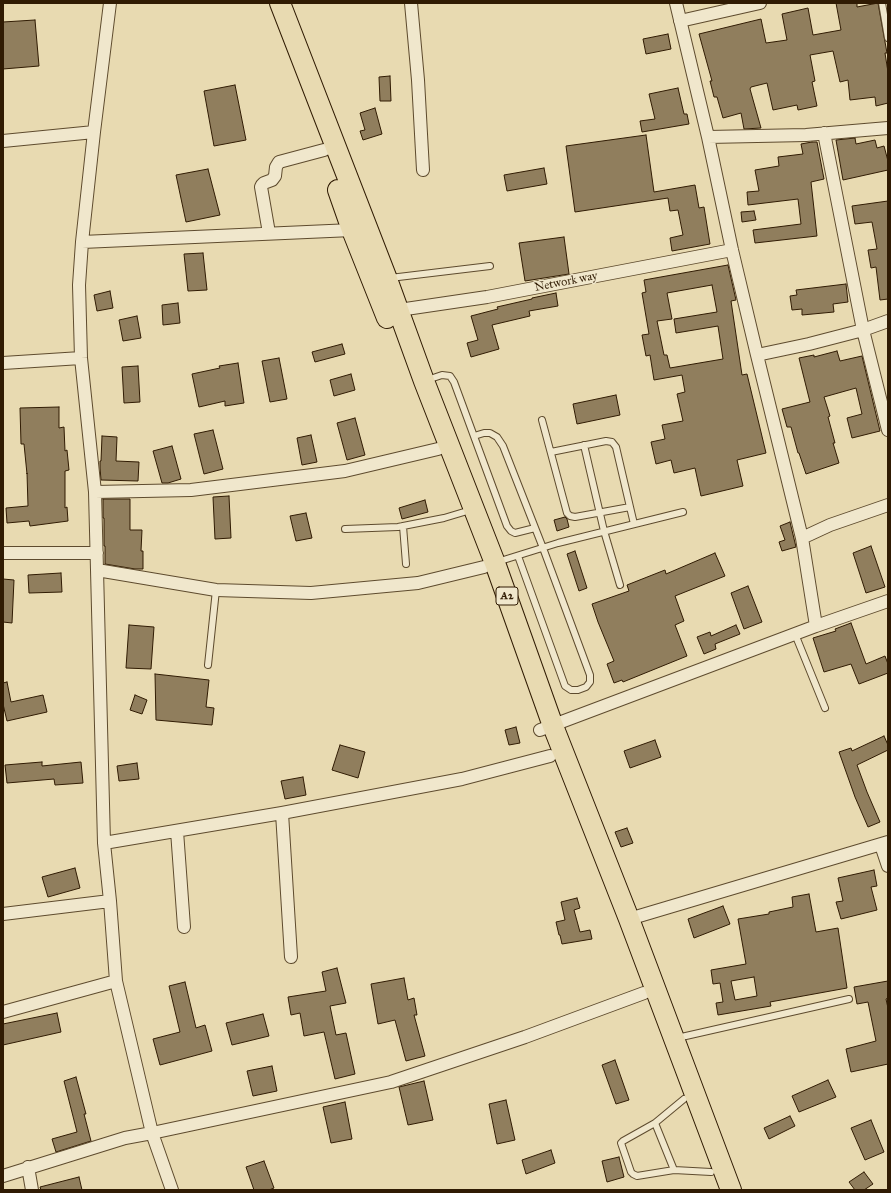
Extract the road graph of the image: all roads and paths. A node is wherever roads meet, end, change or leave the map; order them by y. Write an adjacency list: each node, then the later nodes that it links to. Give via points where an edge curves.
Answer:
1 (110, 3): 11 (street)
2 (272, 3): 15 (highway, A2)
3 (280, 3): 22 (highway, A2)
4 (411, 3): 16 (street)
5 (676, 3): 8 (street)
6 (760, 3): 8 (street)
7 (882, 3): 9 (lane)
8 (680, 21): 13 (street)
9 (888, 38)
10 (888, 128): 12 (street)
11 (94, 132): 14 (street); 19 (street)
12 (824, 133): 13 (street); 25 (street)
13 (708, 137): 20 (street)
14 (3, 141)
15 (324, 150): 17 (highway, A2); 18 (street, via 279,162 276,176 262,185)
16 (423, 170)
17 (352, 230): 18 (street); 34 (highway, A2)
18 (269, 233): 19 (street)
19 (82, 242): 27 (street, via 79,285)
20 (732, 250): 23 (street, Network way, via 487,297); 26 (street)
21 (490, 266): 22 (lane)
22 (387, 278): 23 (highway, A2)
23 (398, 310): 29 (highway, A2)
24 (888, 321): 25 (street)
25 (863, 330): 26 (street); 31 (street)
26 (757, 355): 47 (street)
27 (81, 358): 28 (street); 36 (street)
28 (3, 363)
29 (424, 381): 32 (lane, via 442,375 450,376); 53 (highway, A2)
30 (542, 420): 35 (lane)
31 (888, 430)
32 (474, 436): 44 (lane, via 490,433 497,437 503,446); 44 (lane, via 507,526 515,533)
33 (584, 445): 35 (lane); 38 (lane, via 606,441 612,442 616,447); 41 (lane)
34 (438, 449): 36 (street, via 345,472 191,490); 39 (highway, A2)
35 (551, 452): 41 (lane, via 567,513 576,517)
36 (95, 492): 50 (street)
37 (888, 506): 47 (street, via 830,525)
38 (630, 507): 41 (lane); 42 (lane)
39 (464, 512): 43 (lane); 53 (highway, A2)
40 (683, 512): 42 (lane)
41 (599, 513): 46 (lane)
42 (634, 524): 46 (lane)
43 (403, 526): 45 (lane); 52 (lane)
44 (535, 528): 48 (lane)
45 (345, 529)
46 (604, 531): 48 (lane); 55 (lane)
47 (802, 538): 58 (street)
48 (543, 548): 51 (lane); 51 (lane, via 590,675 590,682 586,687 578,690 570,690 565,686)
49 (3, 553): 50 (street)
50 (97, 553): 54 (street)
51 (518, 556): 53 (lane)
52 (406, 564)
53 (490, 565): 56 (street, via 418,583 311,594); 62 (highway, A2)
54 (97, 570): 56 (street); 66 (street)
55 (620, 585)
56 (216, 590): 60 (lane)
57 (888, 601): 58 (street)
58 (816, 626): 59 (street)
59 (795, 634): 61 (lane); 62 (street)
60 (208, 665)
61 (825, 708)
62 (546, 728): 63 (highway, A2); 71 (highway, A2)
63 (550, 756): 64 (street, via 462,779); 75 (highway, A2)
64 (282, 814): 65 (street); 73 (street)
65 (176, 831): 66 (street); 72 (street)
66 (104, 843): 69 (street)
67 (885, 844): 68 (street); 71 (street)
68 (888, 866)
69 (110, 901): 70 (street); 74 (street)
70 (3, 914)
71 (629, 919): 78 (highway, A2)
72 (184, 927)
73 (291, 957)
74 (116, 980): 77 (street); 81 (street)
75 (644, 993): 79 (highway, A2); 81 (street, via 525,1037 391,1082)
76 (849, 999): 78 (lane)
77 (3, 1012)
78 (673, 1039): 89 (highway, A2)
79 (684, 1100): 80 (lane); 84 (highway, A2)
80 (655, 1123): 83 (lane); 83 (lane, via 621,1143 631,1172 637,1176)
81 (152, 1133): 82 (street, via 125,1138); 87 (street)
82 (28, 1167): 85 (street); 86 (street)
83 (674, 1170): 84 (lane)
84 (711, 1172): 88 (highway, A2)
85 (3, 1176)
86 (32, 1190)
87 (172, 1190)
88 (718, 1190)
89 (731, 1190)

